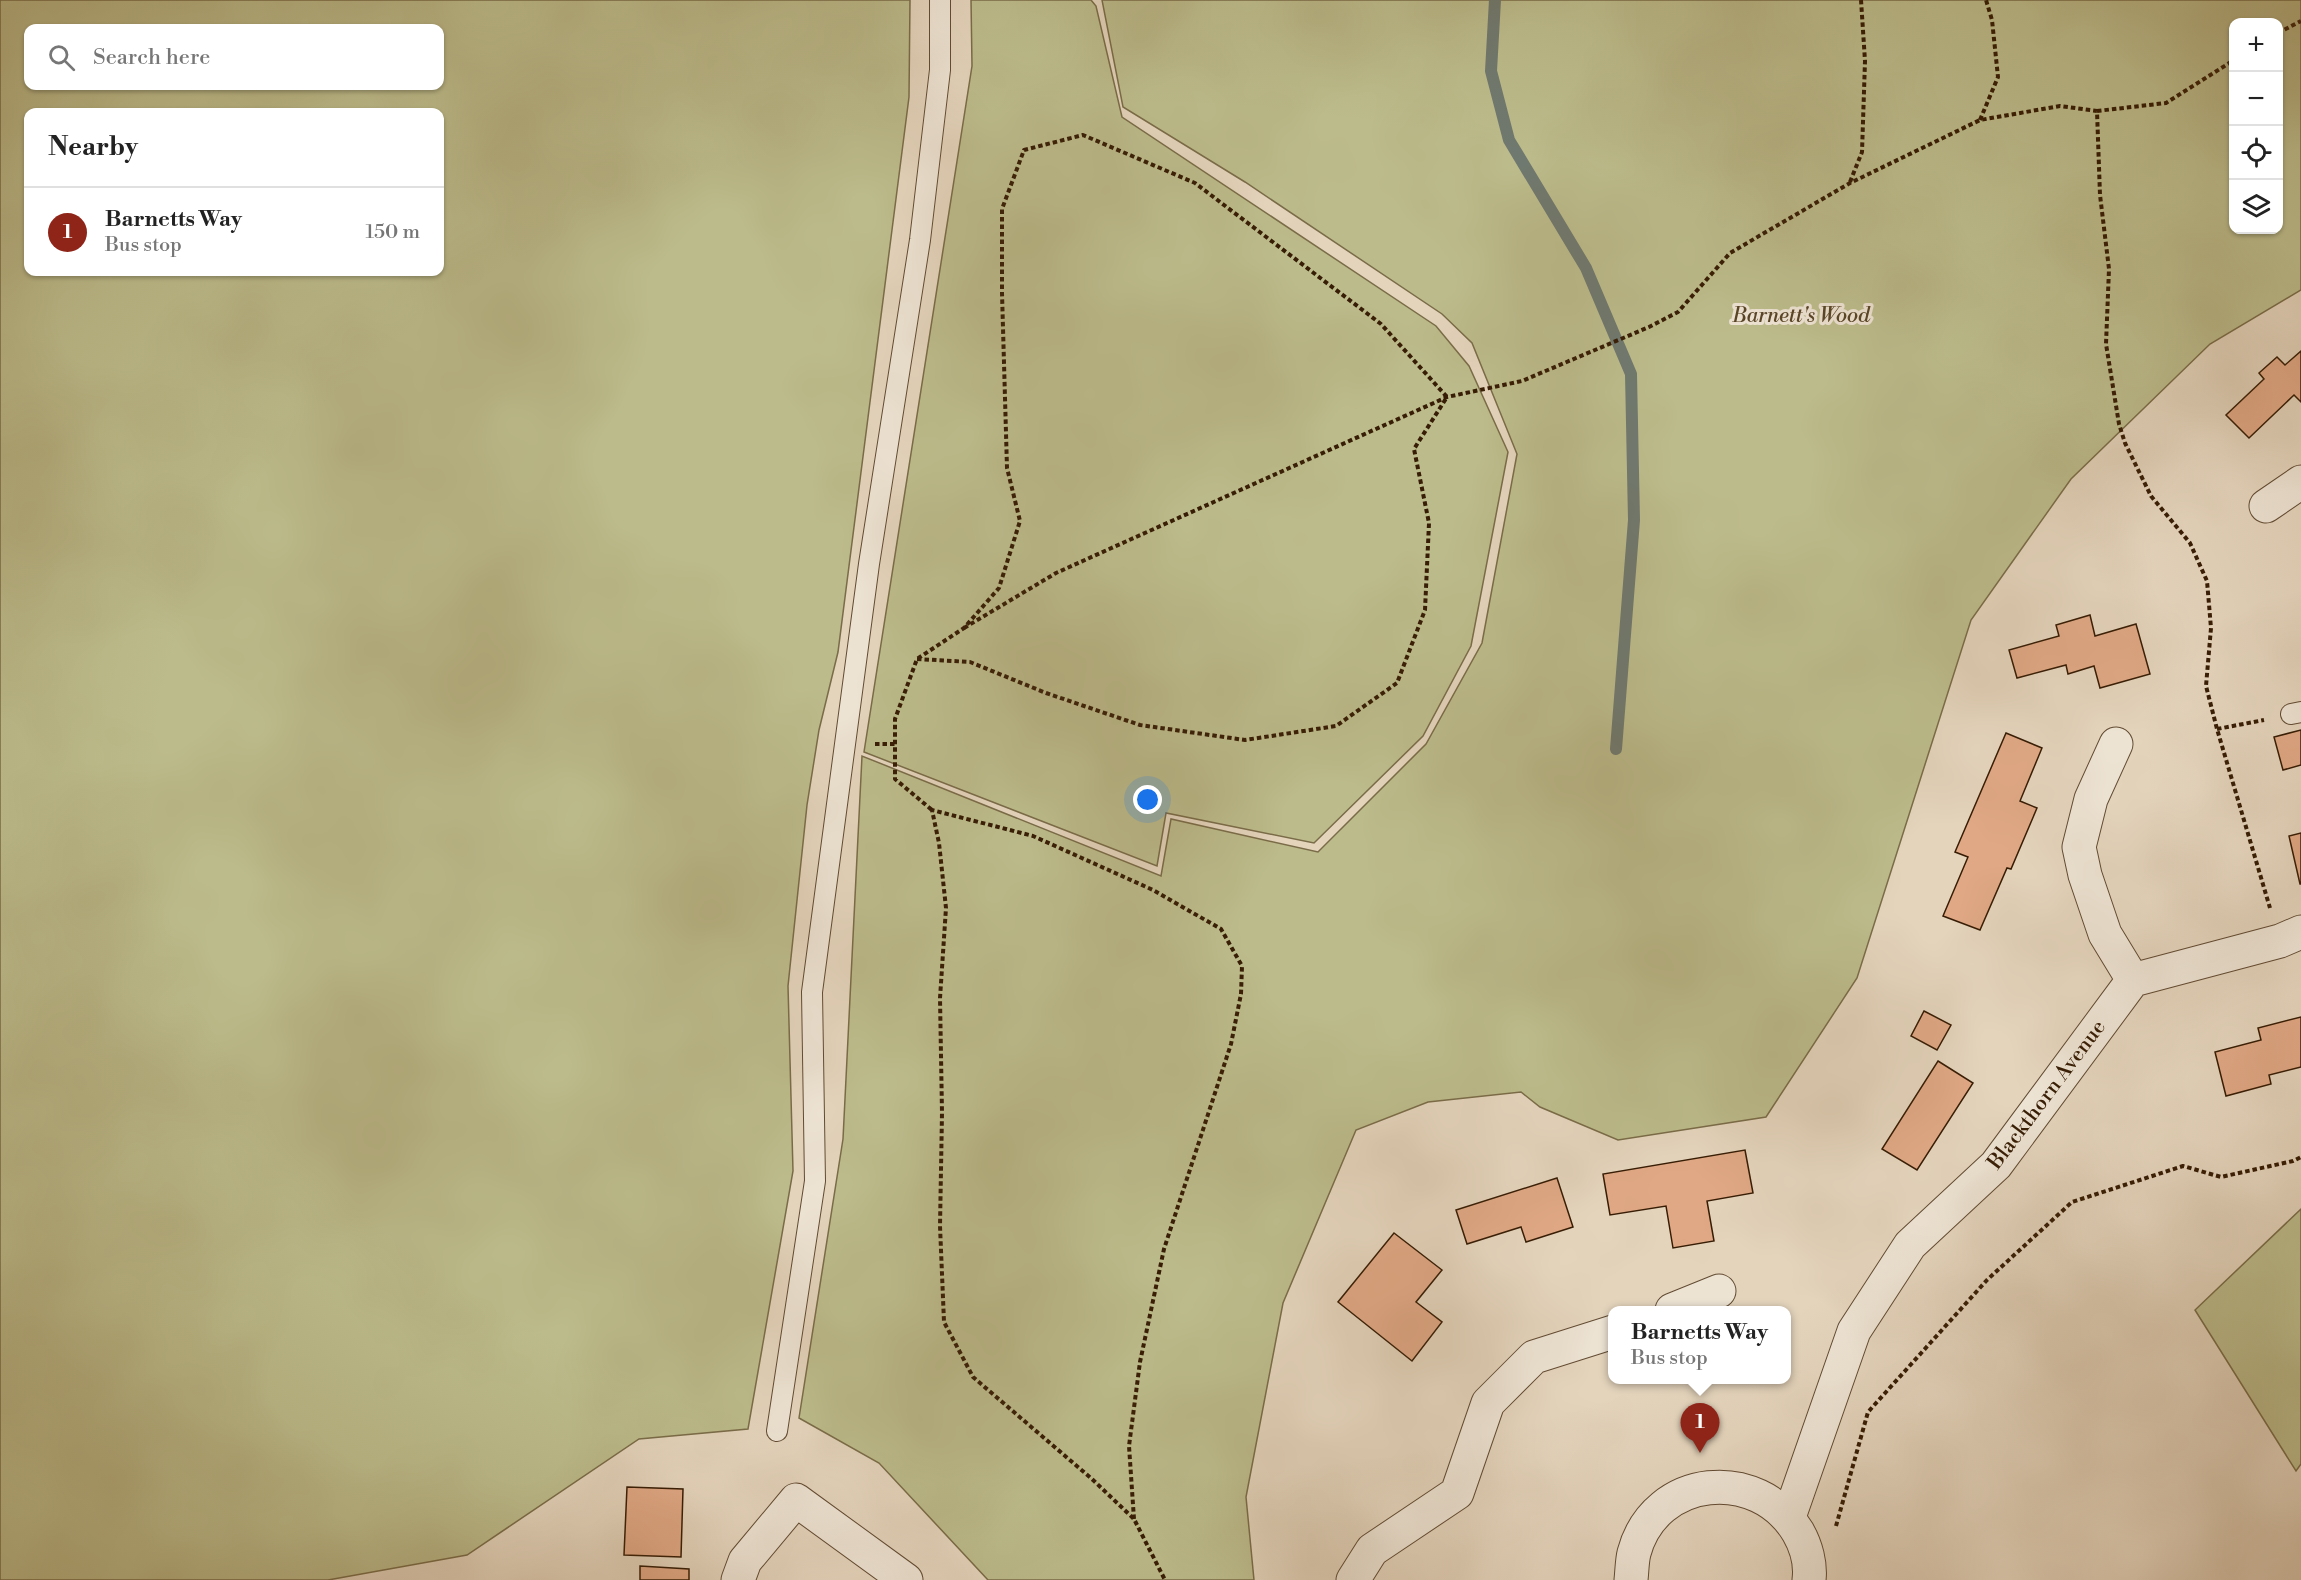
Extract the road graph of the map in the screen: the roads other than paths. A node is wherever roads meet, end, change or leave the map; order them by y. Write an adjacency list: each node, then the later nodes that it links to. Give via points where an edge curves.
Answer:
1 (940, 0): 10 (lane, via 940,70 920,240 869,564 812,992 816,1181)
2 (2301, 482): 3 (street)
3 (2266, 506)
4 (2115, 744): 6 (street, via 2091,799 2079,847 2105,934)
5 (2290, 936): 6 (street)
6 (2133, 980): 11 (street, Blackthorn Avenue, via 1996,1165 1910,1245 1854,1330)
7 (1719, 1291): 8 (street)
8 (1684, 1306)
9 (1608, 1334): 14 (street, via 1534,1357 1488,1403 1457,1493 1372,1550)
10 (777, 1431)
11 (1789, 1517): 15 (street, via 1768,1499 1742,1488 1715,1486 1688,1492 1664,1506 1645,1527 1634,1553); 16 (street, via 1804,1542)
12 (738, 1580): 13 (street, via 745,1561 796,1500)
13 (906, 1580)
14 (1353, 1580)
15 (1631, 1580)
16 (1809, 1580)

